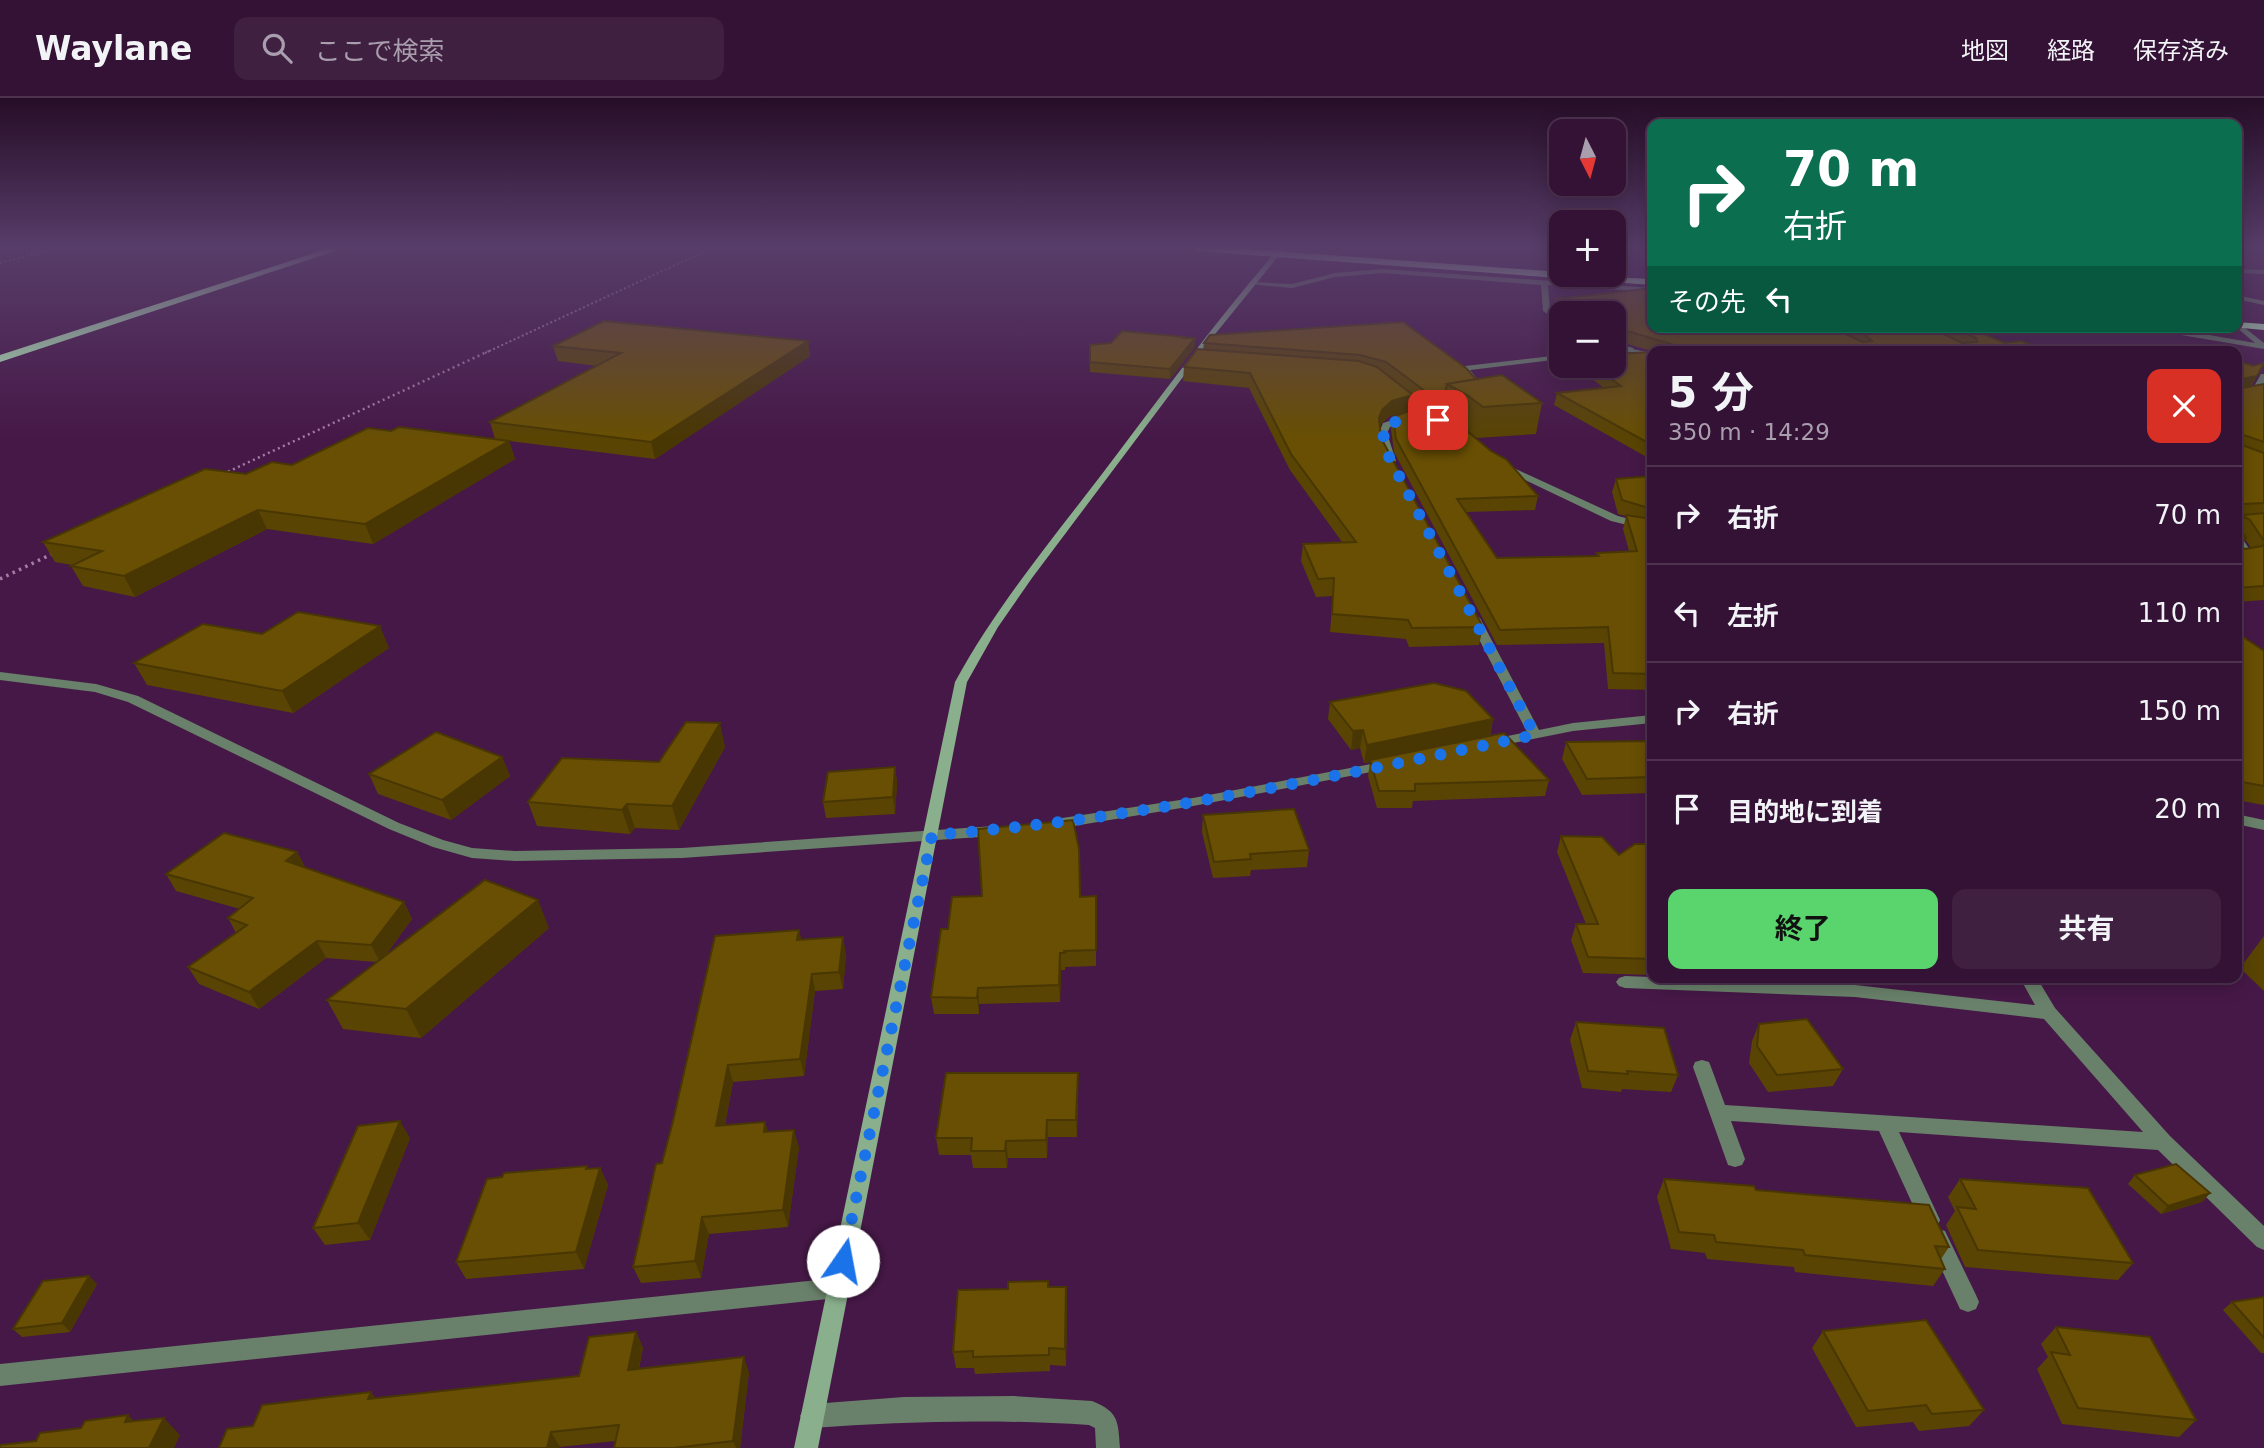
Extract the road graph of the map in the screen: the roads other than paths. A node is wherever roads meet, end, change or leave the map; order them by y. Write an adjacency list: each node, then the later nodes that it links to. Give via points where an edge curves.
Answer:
1 (120, 311): 12 (highway)
2 (147, 311): 17 (highway)
3 (1233, 311): 39 (street, via 982,641 961,682)
4 (2264, 318): 5 (highway)
5 (2242, 321)
6 (2242, 323): 8 (highway)
7 (2242, 327): 10 (street)
8 (2264, 327)
9 (2188, 333): 10 (street)
10 (2264, 347)
11 (1626, 348): 13 (street)
12 (0, 350)
13 (1630, 350): 14 (street); 15 (street)
14 (1626, 351)
15 (1647, 354)
16 (1549, 358): 19 (street, via 1465,368)
17 (0, 359)
18 (2264, 376): 20 (street, via 2255,392)
19 (1483, 388)
20 (2242, 395)
21 (1469, 406): 22 (street)
22 (1423, 410): 23 (street); 25 (street, via 1386,425 1383,433)
23 (1438, 420)
24 (1493, 460): 26 (street, via 1543,489 1625,524)
25 (1399, 476)
26 (1647, 527)
27 (2242, 546): 28 (street, via 2249,556)
28 (2242, 557)
29 (1466, 603): 32 (street)
30 (0, 676): 39 (street, via 96,688 133,699 394,826 472,853 682,853)
31 (1647, 719): 32 (street)
32 (1535, 735): 33 (street)
33 (1483, 746)
34 (1405, 762): 37 (street)
35 (2242, 820): 36 (street)
36 (2264, 825)
37 (1039, 826)
38 (1015, 829): 39 (street)
39 (932, 835): 51 (street)
40 (1625, 982): 41 (street)
41 (1647, 983)
42 (1651, 983): 44 (street, via 1855,991)
43 (2031, 983): 44 (street)
44 (2049, 1013): 48 (street)
45 (1702, 1067): 46 (street)
46 (1718, 1112): 47 (street); 49 (street)
47 (1885, 1123): 48 (street); 52 (street)
48 (2163, 1142): 50 (street)
49 (1735, 1159)
50 (2264, 1240)
51 (837, 1288): 53 (street); 54 (street)
52 (1968, 1302)
53 (0, 1375)
54 (812, 1416): 55 (street); 56 (street, via 904,1409 1092,1413 1105,1422)
55 (806, 1448)
56 (1108, 1448)

